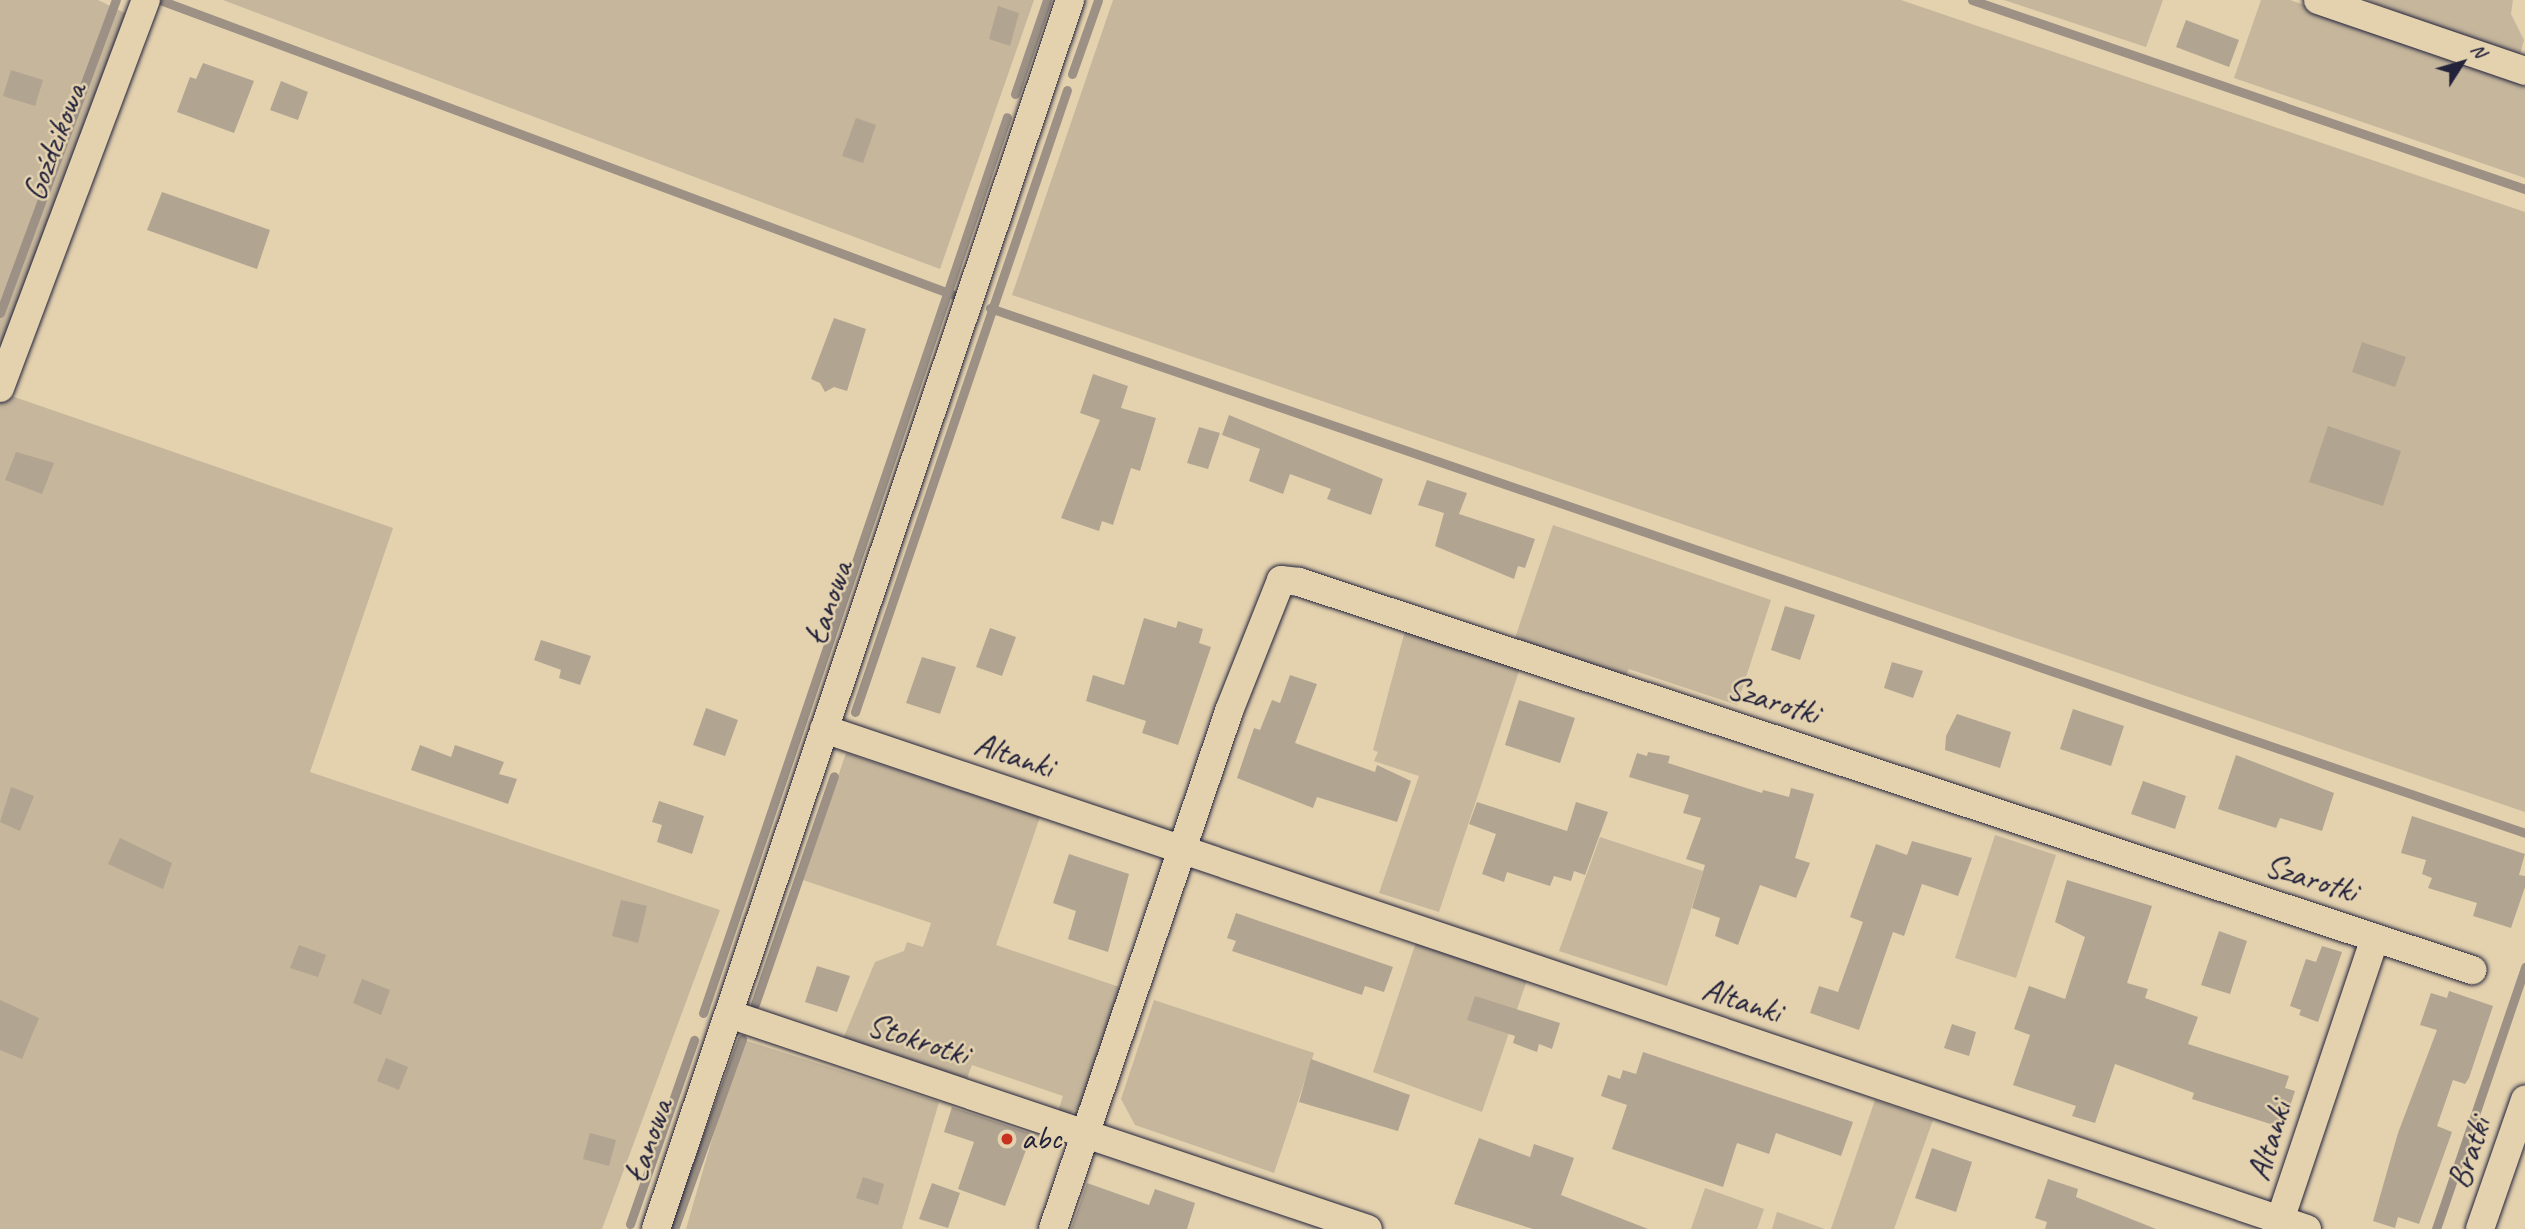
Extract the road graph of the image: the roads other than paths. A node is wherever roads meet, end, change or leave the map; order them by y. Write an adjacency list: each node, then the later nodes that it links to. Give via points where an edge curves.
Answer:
1 (1070, 0): 6 (street, Łanowa)
2 (2318, 0): 4 (street)
3 (143, 7): 5 (street, Goździkowa)
4 (2525, 71)
5 (0, 388)
6 (824, 729): 7 (street, Altanki); 10 (street, Łanowa)
7 (1182, 849): 8 (street, Szarotki, via 1229,711 1281,580 1299,582); 13 (street); 14 (street, Altanki)
8 (2375, 938): 9 (street, Szarotki); 11 (street, Szarotki)
9 (2472, 970)
10 (729, 1014): 13 (street, Stokrotki); 15 (street, Łanowa)
11 (2326, 1084): 14 (street, Altanki)
12 (2525, 1100): 19 (street, Bratki)
13 (1086, 1133): 16 (street); 17 (street, Stokrotki)
14 (2279, 1224): 18 (street, Altanki)
15 (656, 1229)
16 (1054, 1229)
17 (1368, 1229)
18 (2307, 1229)
19 (2480, 1229)

